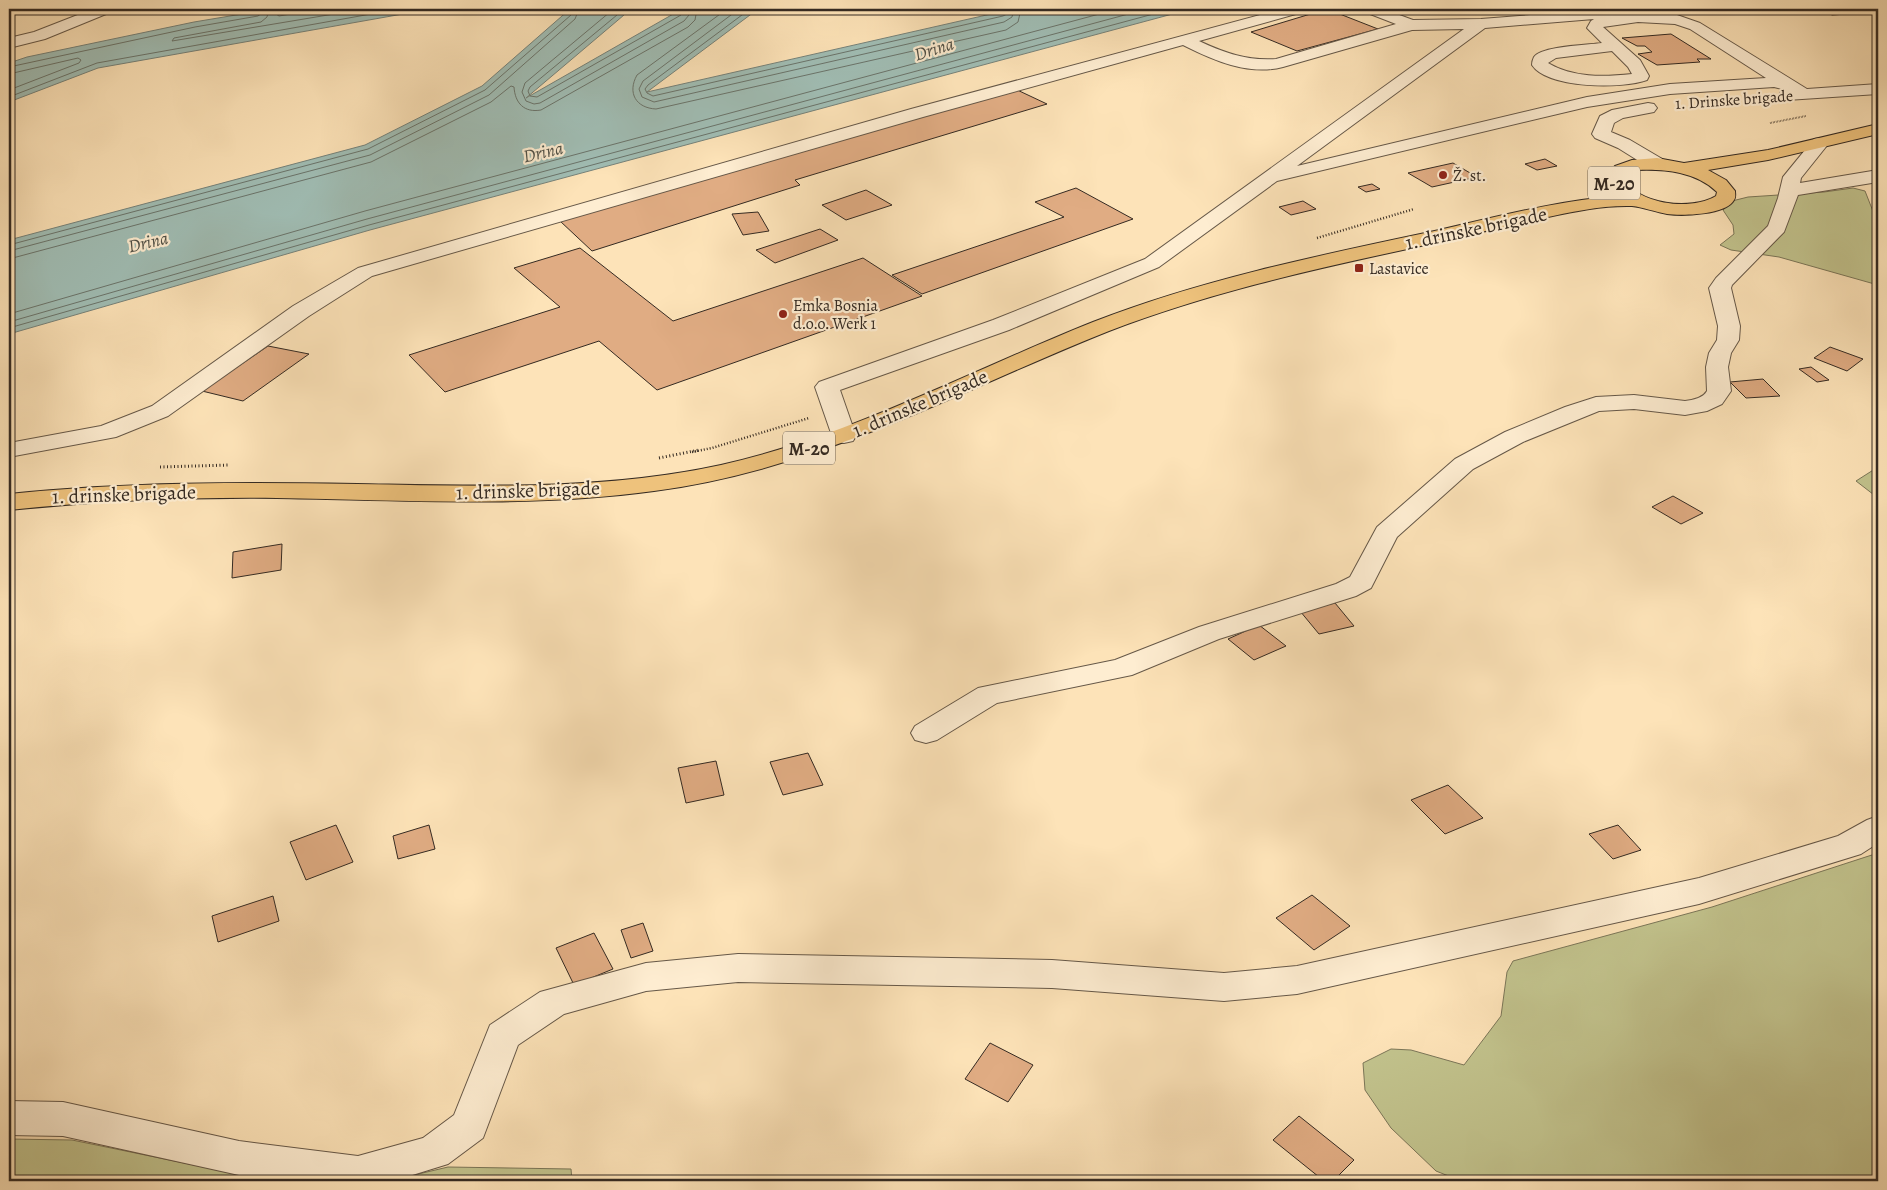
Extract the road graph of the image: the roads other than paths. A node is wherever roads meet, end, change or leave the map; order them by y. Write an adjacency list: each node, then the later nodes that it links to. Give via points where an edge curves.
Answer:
1 (106, 9): 8 (street, via 38,36)
2 (1298, 9): 7 (street)
3 (1370, 9): 6 (street)
4 (1657, 9): 5 (street)
5 (1482, 24): 6 (street); 22 (street)
6 (1411, 25): 7 (street, via 1265,66 1228,60)
7 (1184, 40): 29 (street, via 917,113 366,272 309,306 160,411 108,432)
8 (9, 43)
9 (1614, 46): 9 (street, via 1552,54 1541,59 1540,65 1567,78 1623,80 1641,76 1640,69); 11 (street, via 1595,28 1596,24 1638,17 1677,20 1695,26)
10 (1878, 75): 13 (street, via 1811,79 1808,82)
11 (1786, 83): 13 (street); 22 (street, via 1670,89 1587,102)
12 (1878, 89): 13 (street, 1. Drinske brigade)
13 (1810, 94): 15 (street, 1. Drinske brigade, via 1655,106 1606,120)
14 (1878, 129): 16 (main road, M-20)
15 (1601, 134): 18 (street); 19 (street, via 1606,148)
16 (1820, 143): 17 (main road, M-20); 25 (street, via 1792,177)
17 (1768, 155): 20 (main road, M-20); 23 (main road, M-20)
18 (1657, 164): 19 (main road, M-20); 20 (main road, M-20)
19 (1626, 167): 24 (main road, M-20, via 1613,178)
20 (1684, 168): 23 (main road, M-20)
21 (1878, 176): 25 (street)
22 (1266, 179): 28 (street, via 1152,263 1001,325 827,387)
23 (1720, 183): 26 (main road, M-20, via 1726,191 1726,198 1708,208 1673,209)
24 (1615, 186): 26 (main road, M-20); 27 (main road, M-20)
25 (1790, 190): 31 (street, via 1776,228 1720,288 1729,326 1728,340 1717,366 1719,391 1714,399 1684,408 1618,401 1596,404 1514,437 1464,464 1386,532 1361,582 1346,590 1209,634 1122,668 988,695)
26 (1637, 200): 27 (main road, M-20)
27 (1574, 206): 28 (main road, 1. drinske brigade / M-20, via 1242,281 1108,324)
28 (844, 436): 30 (main road, 1. drinske brigade / M-20, via 719,473 585,491 130,491)
29 (9, 450)
30 (9, 502)
31 (926, 733)
32 (1878, 828): 33 (street, via 1849,845 1699,891 1297,980 1224,987 1052,974 738,968 646,977 553,1002 503,1036 469,1126 434,1152 358,1174 239,1158 63,1119)
33 (9, 1118)

